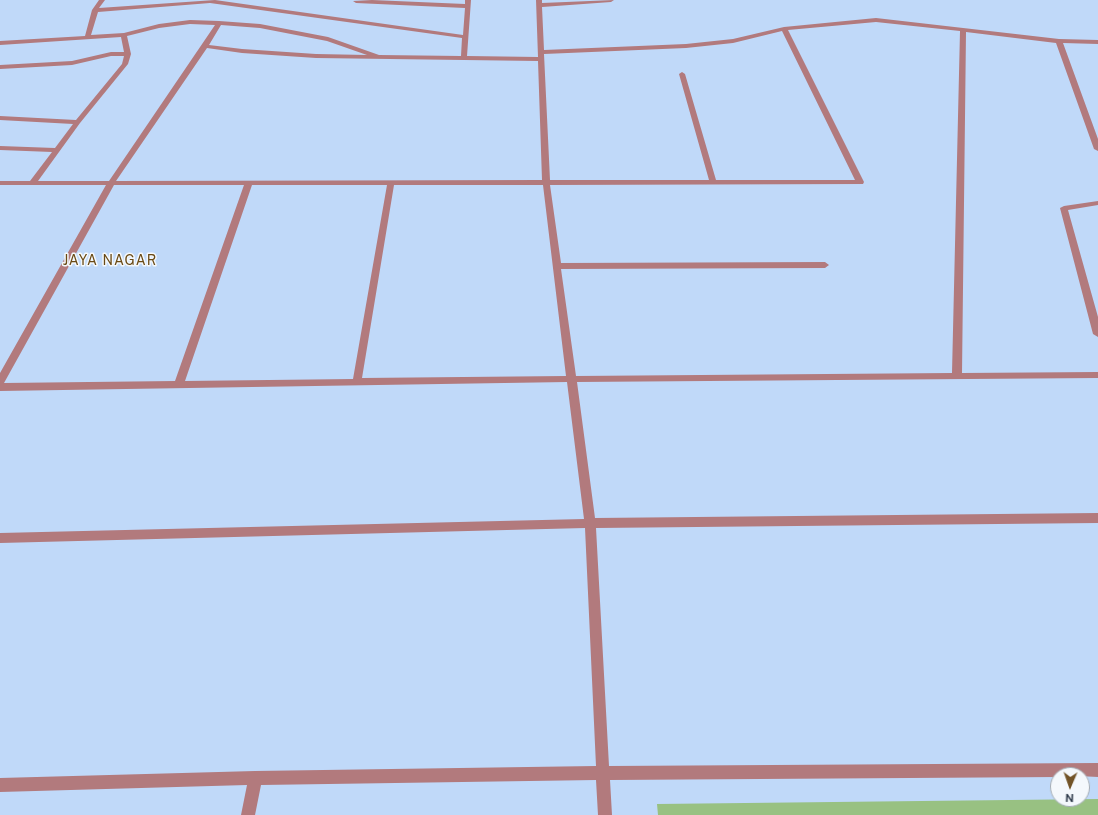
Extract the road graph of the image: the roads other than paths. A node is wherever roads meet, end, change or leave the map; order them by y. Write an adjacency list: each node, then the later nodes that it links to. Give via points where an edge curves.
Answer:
1 (102, 0): 6 (street)
2 (611, 0): 4 (street)
3 (356, 1): 5 (street)
4 (539, 2): 18 (street)
5 (468, 3): 11 (street)
6 (95, 10): 11 (street, via 210,1); 12 (street)
7 (219, 23): 10 (street, via 190,22); 16 (street); 19 (street, via 260,26 328,39)
8 (784, 29): 9 (street, via 876,20); 18 (street, via 733,41); 30 (street, via 860,182)
9 (963, 30): 13 (street); 40 (street)
10 (124, 34): 12 (street); 17 (street)
11 (466, 37): 20 (street)
12 (88, 38): 15 (street)
13 (1059, 41): 14 (street); 26 (street)
14 (1098, 42)
15 (0, 43)
16 (205, 46): 19 (street, via 316,56); 33 (street)
17 (128, 54): 21 (street, via 111,54 72,63); 24 (street, via 125,64)
18 (541, 56): 20 (street); 29 (street)
19 (379, 57): 20 (street)
20 (464, 58)
21 (0, 67)
22 (682, 74): 30 (street)
23 (0, 118): 24 (street)
24 (78, 122): 27 (street)
25 (0, 148): 27 (street)
26 (1098, 149)
27 (58, 150): 32 (street)
28 (391, 182): 29 (street); 34 (street); 43 (street)
29 (546, 182): 30 (street); 37 (street)
30 (713, 182)
31 (0, 183): 32 (street)
32 (32, 183): 33 (street)
33 (111, 183): 34 (street); 42 (street)
34 (249, 183): 44 (street)
35 (1098, 203): 38 (street, via 1064,208)
36 (825, 265): 37 (street)
37 (556, 266): 41 (street)
38 (1098, 334)
39 (1098, 375): 40 (street)
40 (957, 376): 41 (street)
41 (571, 379): 43 (street); 47 (street)
42 (0, 382)
43 (357, 382): 44 (street)
44 (179, 384): 45 (street)
45 (0, 387)
46 (1098, 518): 47 (street)
47 (590, 522): 48 (street); 50 (street)
48 (0, 538)
49 (1098, 770): 50 (street)
50 (602, 773): 51 (street); 54 (street)
51 (255, 778): 52 (street); 53 (street)
52 (0, 785)
53 (248, 815)
54 (605, 815)

